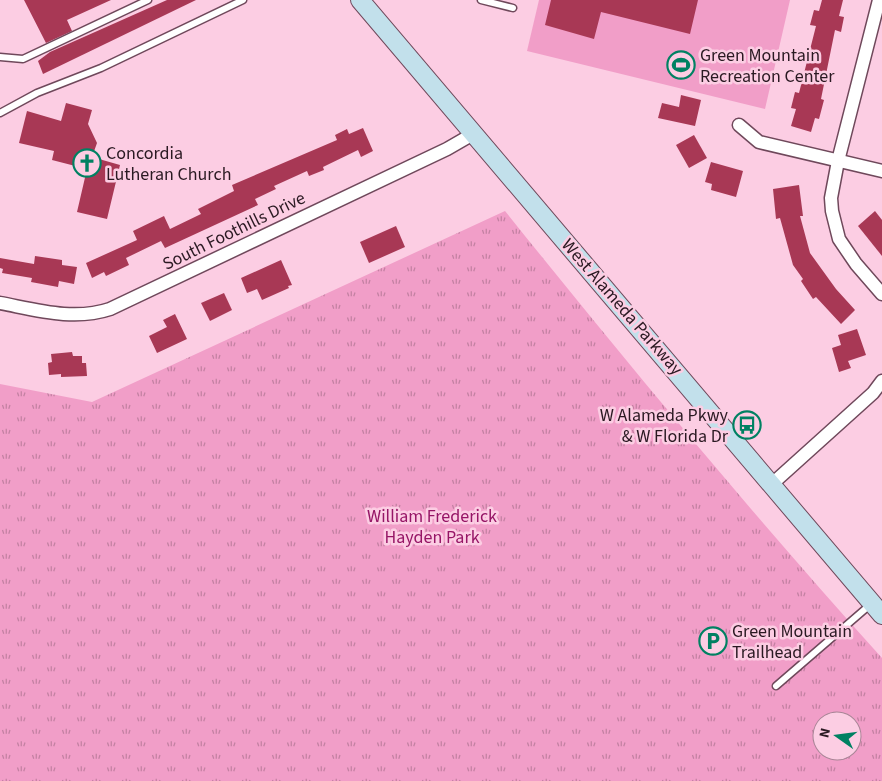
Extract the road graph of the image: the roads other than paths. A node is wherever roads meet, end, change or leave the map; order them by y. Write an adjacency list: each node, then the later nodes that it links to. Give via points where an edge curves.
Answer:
1 (148, 0): 7 (lane, via 23,59)
2 (243, 0): 8 (lane, via 101,68 37,93)
3 (360, 0): 10 (main road, West Alameda Parkway)
4 (481, 0): 6 (lane)
5 (879, 0): 11 (street)
6 (513, 8)
7 (0, 57)
8 (0, 113)
9 (739, 125): 11 (street, via 759,142)
10 (473, 134): 14 (street, South Foothills Drive, via 110,308 71,315); 16 (main road, West Alameda Parkway)
11 (838, 161): 12 (street); 13 (street, via 832,198 834,224 846,250)
12 (882, 171)
13 (882, 294)
14 (0, 303)
15 (882, 381): 16 (street)
16 (772, 484): 17 (main road, West Alameda Parkway)
17 (877, 609): 18 (lane)
18 (776, 686)

